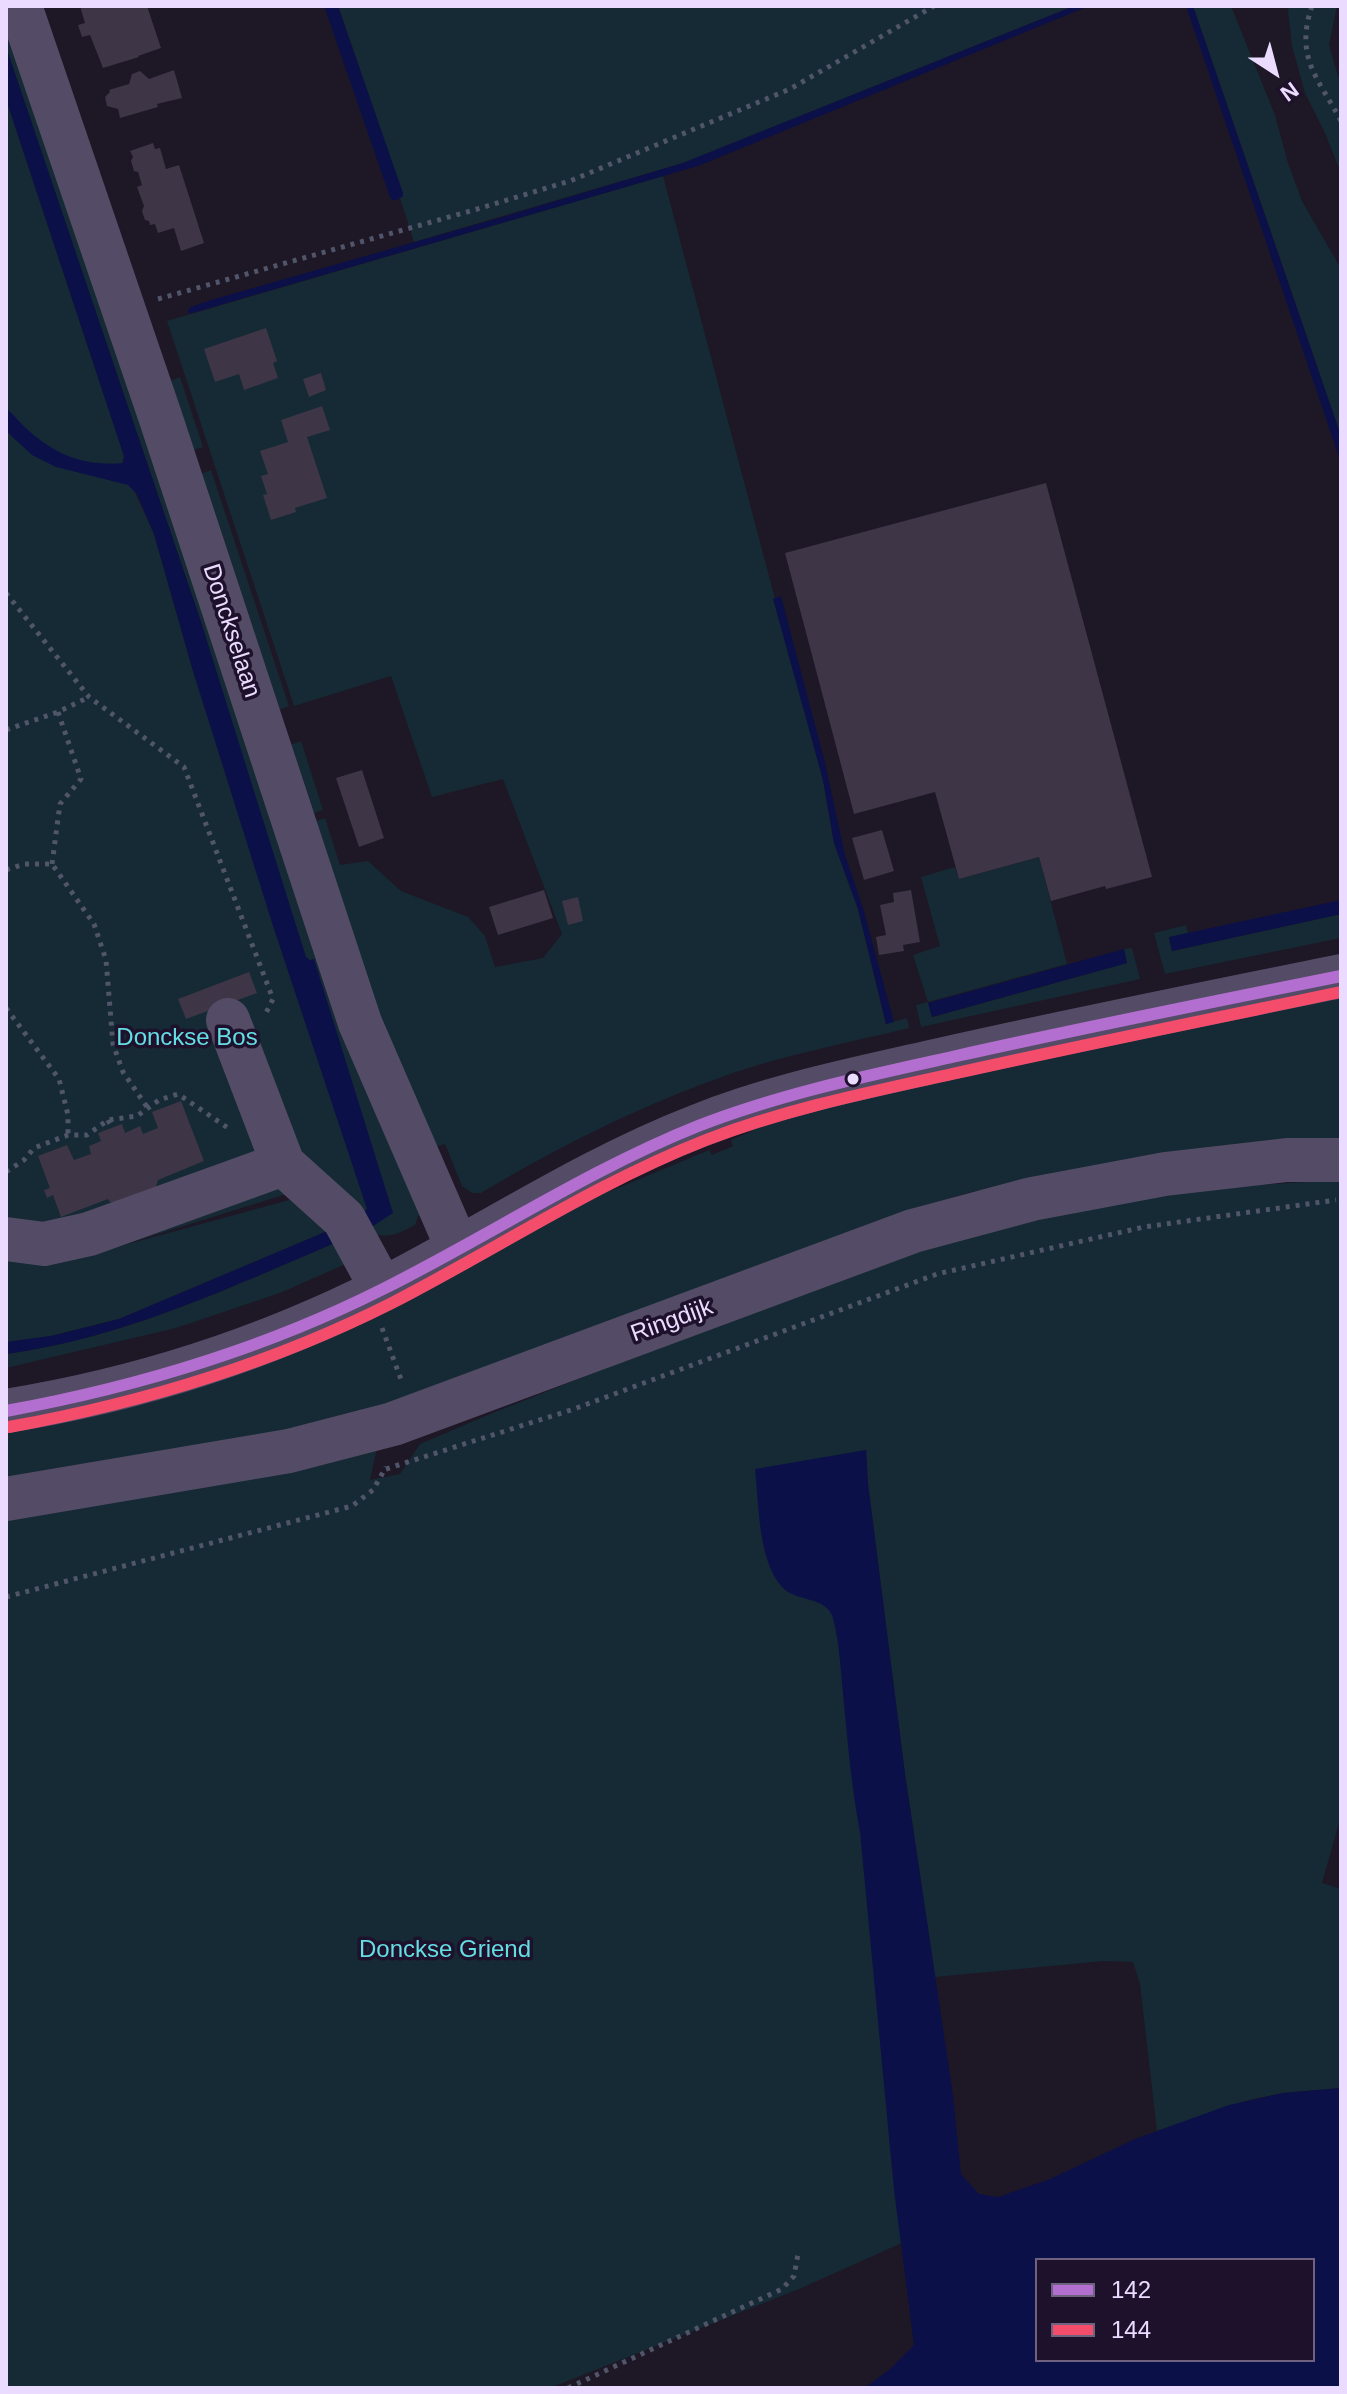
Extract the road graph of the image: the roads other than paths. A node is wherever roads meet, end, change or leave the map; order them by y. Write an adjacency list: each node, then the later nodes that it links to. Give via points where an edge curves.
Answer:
1 (20, 6): 7 (street, Donckselaan, via 360,1023)
2 (1341, 976): 7 (street, via 795,1093 695,1127 573,1183)
3 (236, 1039): 5 (street)
4 (1341, 1160): 10 (street, Ringdijk, via 1287,1160 1165,1174 1032,1199 913,1231 404,1421 289,1451)
5 (283, 1164): 6 (street, via 89,1234 44,1244); 8 (street, via 344,1219)
6 (6, 1239)
7 (458, 1249): 8 (street)
8 (382, 1289): 9 (street, via 238,1352 118,1389)
9 (6, 1411)
10 (6, 1499)

